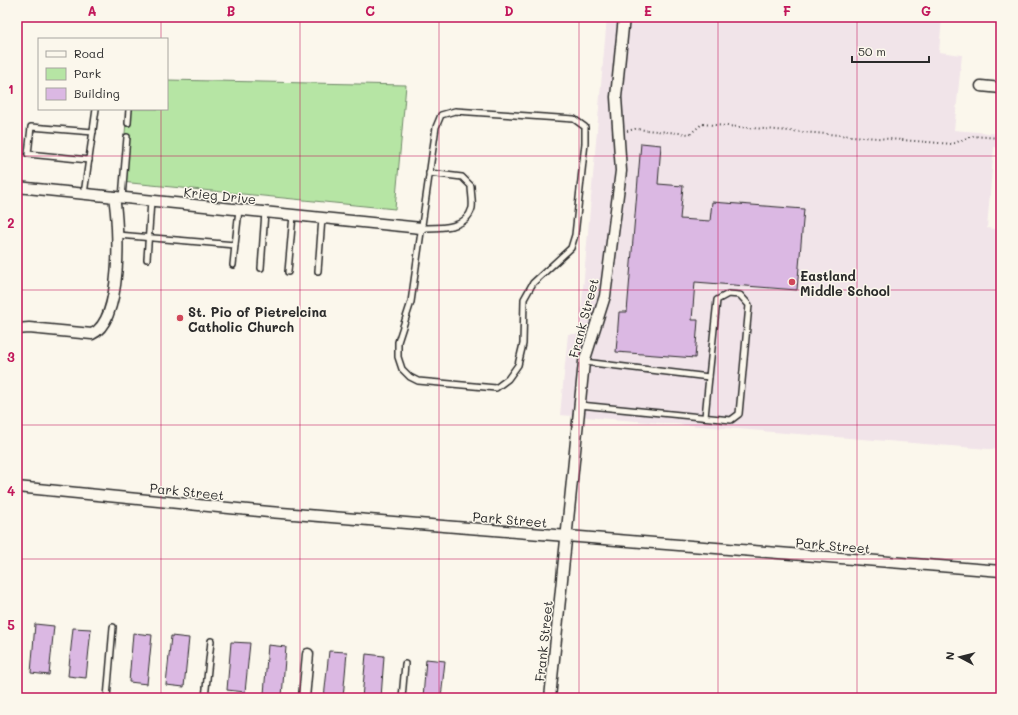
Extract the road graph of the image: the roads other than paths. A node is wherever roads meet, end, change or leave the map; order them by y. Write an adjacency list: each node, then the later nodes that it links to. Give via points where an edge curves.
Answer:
1 (624, 17): 29 (street, Frank Street, via 616,97 621,171 605,296)
2 (981, 86): 3 (street)
3 (1001, 88)
4 (96, 110): 7 (lane)
5 (129, 110): 6 (lane)
6 (128, 123)
7 (93, 132): 9 (lane); 9 (lane, via 31,127 28,154)
8 (127, 137): 13 (lane)
9 (89, 160): 12 (lane)
10 (429, 173): 19 (lane); 19 (lane, via 462,177 471,186 472,207 468,218 457,225); 19 (lane, via 436,127 441,115 455,111 574,119 585,127 576,227 571,248 533,283 524,299 523,344 518,365 496,388 418,381 402,369 398,358 398,342 411,302)
11 (17, 187): 12 (street, Krieg Drive)
12 (84, 194): 13 (street, Krieg Drive)
13 (118, 198): 14 (street, Krieg Drive); 20 (street)
14 (151, 201): 15 (street, Krieg Drive); 21 (lane)
15 (239, 210): 16 (street, Krieg Drive); 22 (lane)
16 (265, 212): 17 (street, Krieg Drive); 25 (lane)
17 (293, 215): 18 (street, Krieg Drive); 27 (lane)
18 (322, 218): 19 (street, Krieg Drive); 26 (lane)
19 (421, 228)
20 (118, 235): 21 (lane); 28 (street, via 115,288 107,318 98,332 92,334)
21 (148, 238): 22 (lane); 23 (lane)
22 (235, 245): 24 (lane)
23 (147, 259)
24 (233, 265)
25 (261, 268)
26 (318, 271)
27 (288, 272)
28 (17, 329)
29 (584, 362): 30 (lane); 31 (street, Frank Street)
30 (709, 377): 32 (lane); 32 (lane, via 717,300 728,294 740,295 749,305 739,414 732,420)
31 (580, 405): 32 (lane); 34 (street, Frank Street)
32 (704, 417)
33 (17, 487): 34 (street, Park Street, via 269,512)
34 (566, 536): 35 (street, Park Street); 44 (street, Frank Street)
35 (1001, 571)
36 (113, 627): 40 (lane)
37 (211, 641): 41 (lane)
38 (308, 654): 42 (street)
39 (405, 664): 43 (lane)
40 (107, 698)
41 (206, 698)
42 (304, 698)
43 (402, 698)
44 (550, 698)

